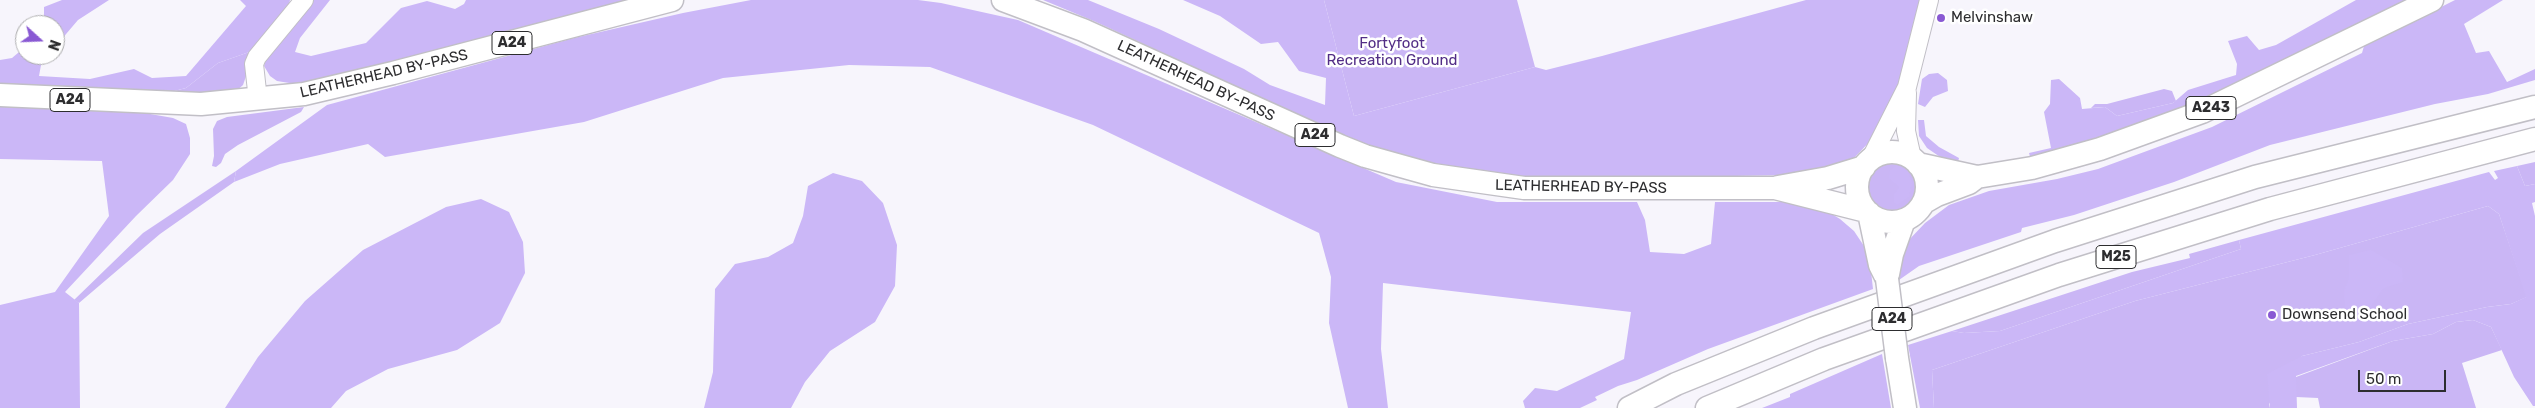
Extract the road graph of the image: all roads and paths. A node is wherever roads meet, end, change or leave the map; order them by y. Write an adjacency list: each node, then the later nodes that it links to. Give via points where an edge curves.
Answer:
1 (304, 0): 9 (main road, via 256,57)
2 (672, 0): 9 (highway, LEATHERHEAD BY-PASS / A24, via 351,84)
3 (1003, 0): 16 (highway, LEATHERHEAD BY-PASS / A24, via 1083,30 1340,146 1433,176 1524,188)
4 (1929, 0): 6 (main road)
5 (2432, 0): 15 (highway, A243, via 2255,88 2165,128 2032,168)
6 (1907, 87): 13 (main road, via 1906,131); 14 (main road)
7 (2535, 94): 11 (highway, M25)
8 (0, 95): 9 (highway, LEATHERHEAD BY-PASS / A24, via 149,104)
9 (258, 100)
10 (2535, 107): 11 (highway, M25)
11 (2499, 114): 21 (highway, M25, via 2255,177 2054,241 1814,328 1676,384)
12 (2535, 139): 22 (highway, M25, via 2280,206 2059,275 1824,359)
13 (1915, 161): 14 (highway, via 1891,152); 15 (highway, A243); 17 (highway, via 1927,183)
14 (1867, 163): 16 (highway, LEATHERHEAD BY-PASS, via 1828,178); 18 (highway, via 1857,190)
15 (1977, 177): 17 (highway, A243)
16 (1775, 188): 18 (highway, LEATHERHEAD BY-PASS)
17 (1923, 203): 19 (highway)
18 (1868, 212): 19 (highway, via 1886,221); 20 (highway, A24, via 1880,265)
19 (1904, 220): 20 (highway, A24)
20 (1887, 279): 23 (highway, A24, bridge)
21 (1629, 408)
22 (1707, 408)
23 (1906, 408)

